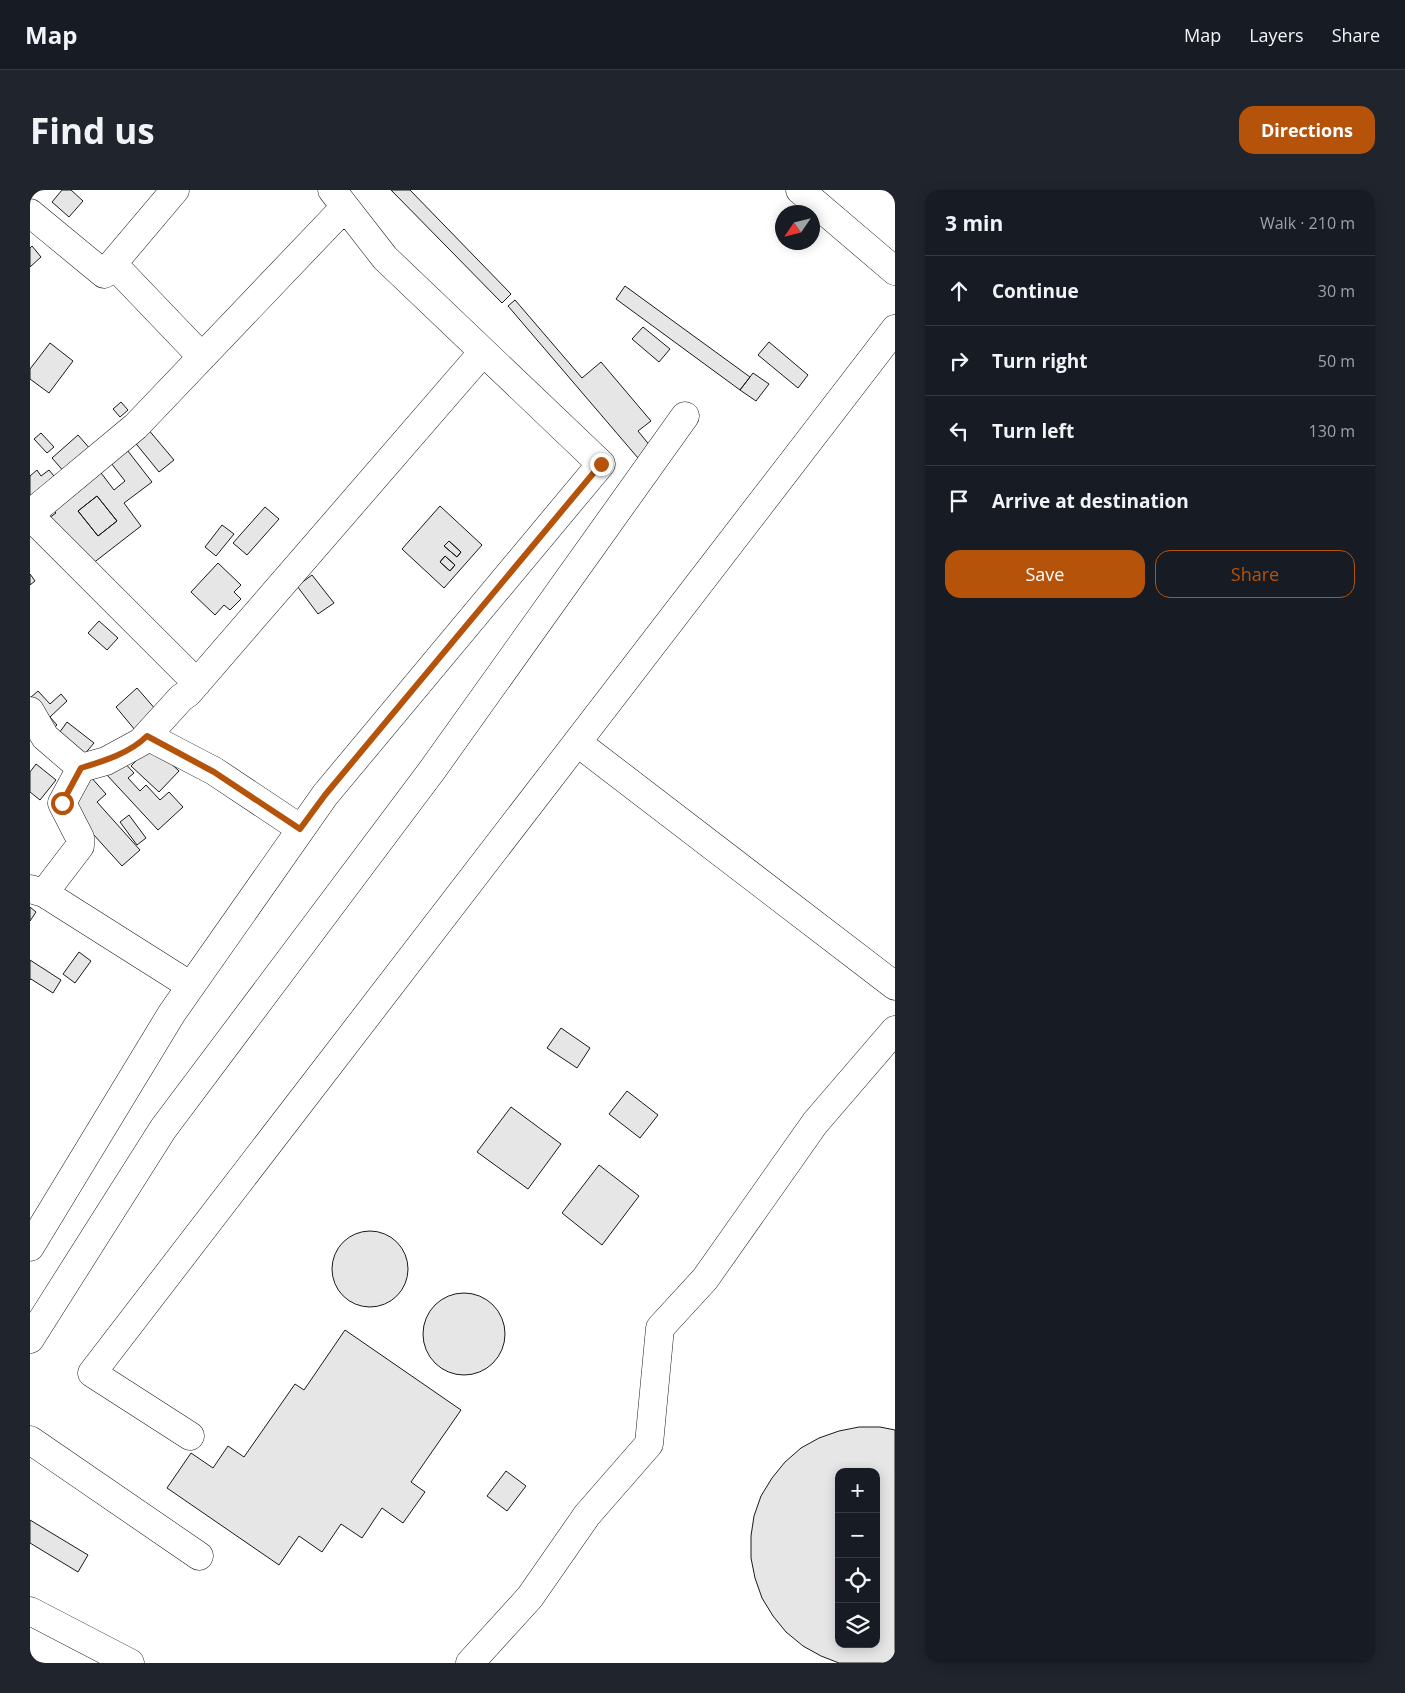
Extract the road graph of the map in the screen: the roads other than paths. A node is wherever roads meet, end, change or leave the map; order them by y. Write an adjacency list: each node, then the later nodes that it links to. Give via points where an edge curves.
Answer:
1 (175, 190): 5 (street)
2 (800, 190): 6 (street)
3 (338, 199): 8 (street, via 385,258); 9 (street)
4 (30, 213): 5 (street, via 104,274)
5 (113, 264): 9 (street)
6 (895, 271)
7 (895, 329): 15 (street)
8 (483, 352): 12 (street); 17 (street, via 601,464)
9 (202, 357): 11 (street, via 136,426)
10 (685, 416): 23 (street, via 433,768 163,1129)
11 (30, 515): 12 (street)
12 (197, 683): 14 (street)
13 (30, 711): 16 (street, via 45,737)
14 (147, 736): 16 (street, via 106,761); 17 (street, via 214,772)
15 (578, 743): 20 (street); 24 (street, via 92,1373)
16 (81, 768): 18 (street, via 62,803 80,838 80,846)
17 (300, 829): 19 (street)
18 (37, 891): 19 (street)
19 (191, 986): 22 (street)
20 (895, 986)
21 (895, 1030): 29 (street, via 815,1123 705,1278 660,1328 649,1444 587,1515 530,1597)
22 (30, 1247)
23 (30, 1339)
24 (190, 1436)
25 (30, 1440): 26 (street)
26 (199, 1556)
27 (30, 1611): 28 (street)
28 (130, 1663)
29 (470, 1663)

